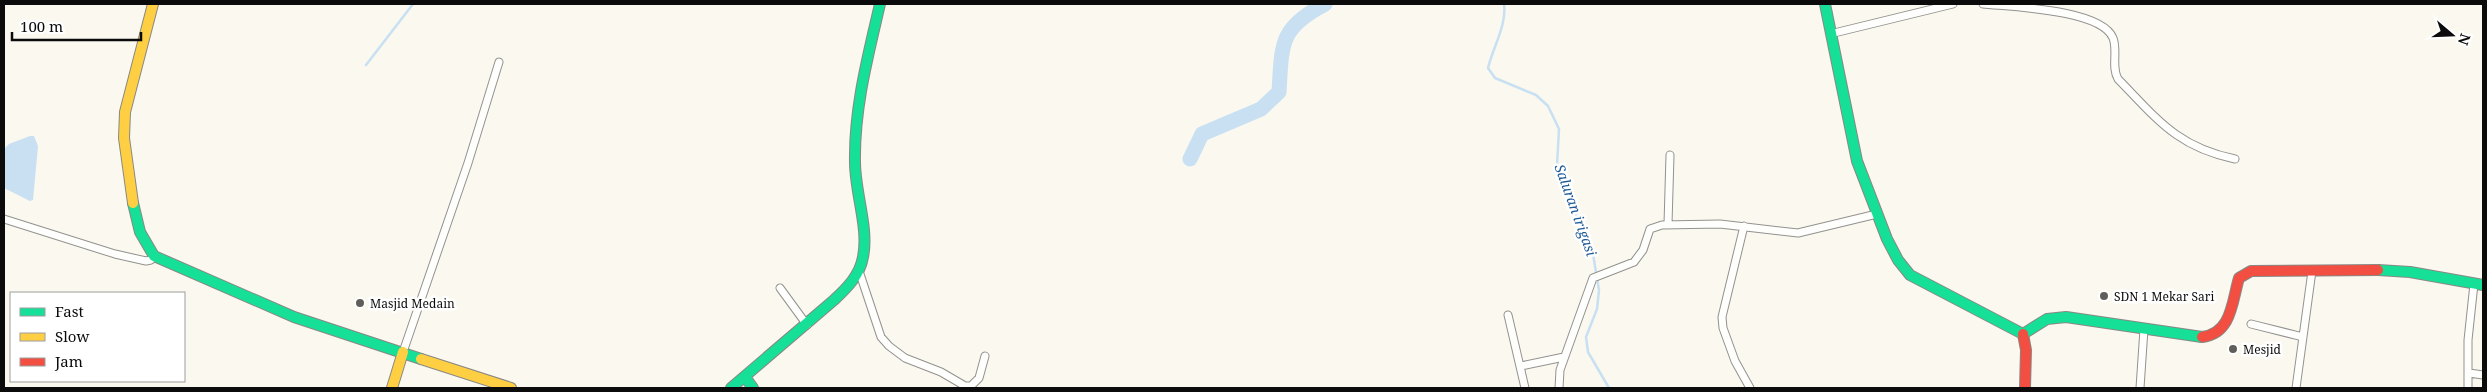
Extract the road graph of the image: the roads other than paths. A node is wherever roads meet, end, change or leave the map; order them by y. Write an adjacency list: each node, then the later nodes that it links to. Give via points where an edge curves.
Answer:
1 (153, 4): 14 (street, via 124,126 134,209 140,232)
2 (880, 4): 15 (street, via 855,114 856,188 865,239)
3 (1825, 4): 6 (street)
4 (1953, 4): 6 (street)
5 (1983, 4): 9 (street, via 2074,14 2109,31 2113,39 2115,74 2159,123 2203,150)
6 (1830, 34): 10 (street, via 1857,161)
7 (498, 62): 25 (street, via 465,172)
8 (1670, 155): 12 (street)
9 (2235, 159)
10 (1877, 214): 13 (street, via 1807,232); 23 (street, via 1898,260 1910,275)
11 (4, 219): 14 (street, via 121,256 146,261)
12 (1668, 224): 13 (street); 27 (street, via 1650,229 1643,250 1634,262 1593,278)
13 (1744, 226): 39 (street, via 1722,317 1735,361)
14 (154, 256): 25 (street, via 294,317)
15 (859, 271): 21 (street); 32 (street, via 884,342 905,358 941,372)
16 (2312, 271): 17 (street, via 2383,269); 22 (street, via 2250,270 2242,273 2224,328 2213,337); 24 (street)
17 (2479, 284): 29 (street, via 2468,340)
18 (780, 288): 21 (street)
19 (1508, 315): 28 (street)
20 (2251, 324): 24 (street)
21 (807, 325): 31 (street)
22 (2144, 329): 23 (street, via 2056,317); 41 (street)
23 (2023, 334): 40 (street)
24 (2303, 337): 42 (street)
25 (403, 352): 33 (street); 34 (street)
26 (985, 356): 32 (street, via 979,378)
27 (1564, 357): 28 (street); 38 (street)
28 (1522, 366): 37 (street)
29 (2469, 373): 30 (street); 43 (street)
30 (2483, 374)
31 (745, 377): 35 (street); 36 (street)
32 (967, 387)
33 (392, 388)
34 (511, 388)
35 (731, 388)
36 (753, 388)
37 (1525, 388)
38 (1559, 388)
39 (1750, 388)
40 (2025, 388)
41 (2140, 388)
42 (2296, 388)
43 (2468, 388)

